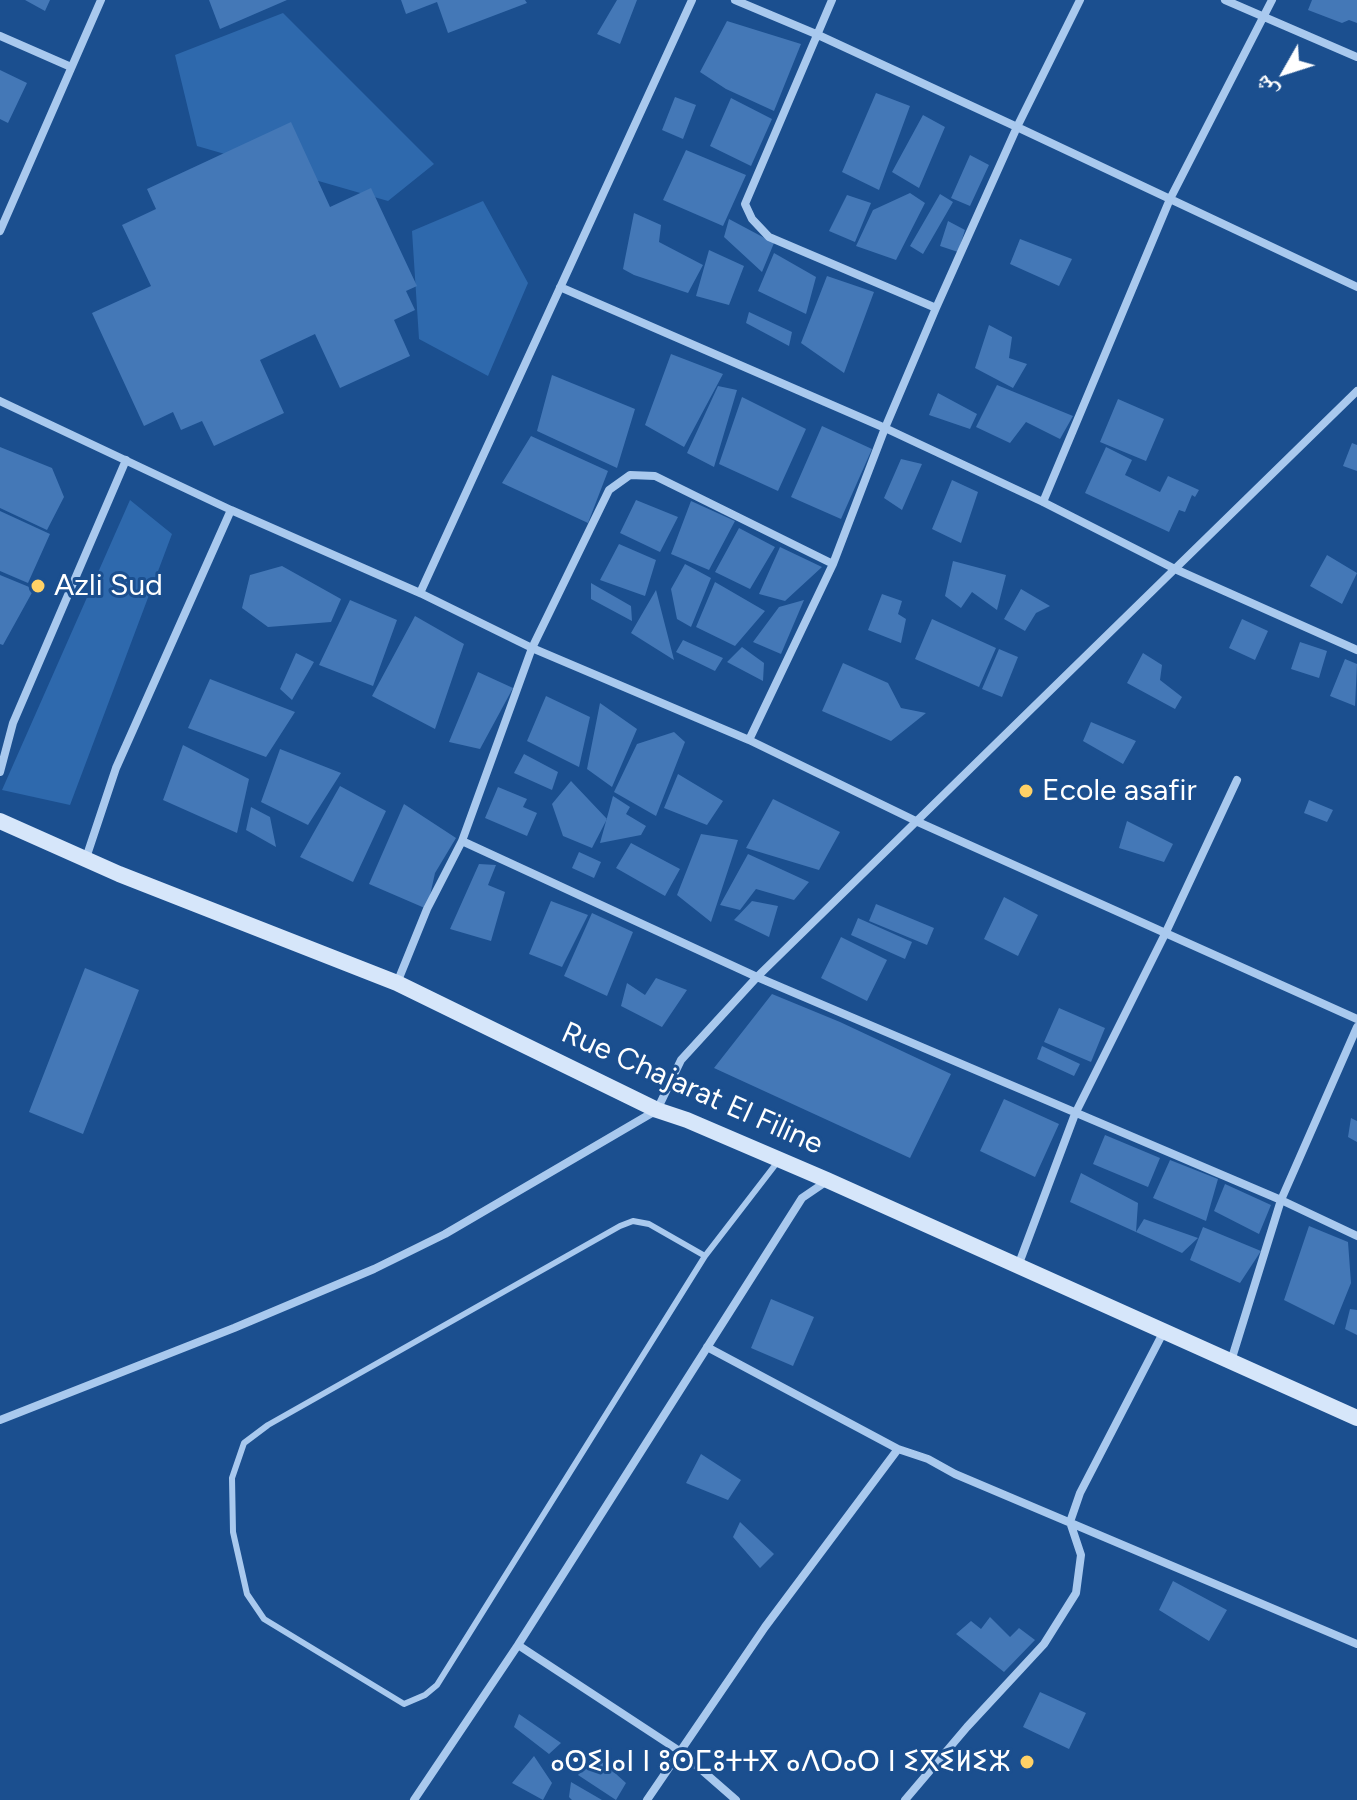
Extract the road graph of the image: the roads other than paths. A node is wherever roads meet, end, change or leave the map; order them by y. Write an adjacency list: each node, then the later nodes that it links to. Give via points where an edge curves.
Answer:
1 (101, 0): 12 (street)
2 (692, 0): 16 (street)
3 (735, 0): 9 (street)
4 (832, 0): 9 (street)
5 (1080, 0): 13 (street)
6 (1225, 0): 8 (street)
7 (1272, 0): 8 (street)
8 (1263, 18): 11 (street); 14 (street)
9 (816, 34): 13 (street); 18 (street, via 745,204 769,237)
10 (0, 36): 12 (street)
11 (1357, 57)
12 (71, 67): 15 (street)
13 (1017, 127): 14 (street); 18 (street)
14 (1170, 199): 17 (street); 23 (street)
15 (0, 231)
16 (560, 287): 21 (street); 27 (street)
17 (1357, 287)
18 (936, 308): 21 (street)
19 (1357, 391): 26 (street)
20 (0, 401): 22 (street)
21 (885, 428): 23 (street); 25 (street)
22 (126, 460): 24 (street); 31 (street, via 13,723)
23 (1043, 502): 26 (street)
24 (231, 510): 27 (street); 36 (street, via 116,768)
25 (833, 564): 28 (street, via 655,476 630,475 609,490); 30 (street)
26 (1175, 569): 29 (street); 34 (street)
27 (420, 593): 28 (street)
28 (532, 648): 30 (street); 35 (street)
29 (1357, 650)
30 (749, 740): 34 (street)
31 (0, 772)
32 (1237, 780): 37 (street)
33 (0, 821): 36 (street, Rue Chajarat El Filine)
34 (918, 822): 37 (street); 38 (street)
35 (462, 841): 38 (street); 39 (street)
36 (86, 858): 39 (street, Rue Chajarat El Filine)
37 (1166, 932): 40 (street); 43 (street)
38 (757, 977): 42 (street, via 681,1060); 43 (street)
39 (397, 983): 42 (street, Rue Chajarat El Filine)
40 (1357, 1019)
41 (1357, 1027): 46 (street)
42 (657, 1110): 44 (street, Rue Chajarat El Filine); 54 (street, via 445,1234 374,1269)
43 (1075, 1114): 46 (street); 49 (street)
44 (779, 1160): 45 (street, Rue Chajarat El Filine); 48 (lane)
45 (827, 1180): 49 (street, Rue Chajarat El Filine); 51 (street, via 802,1198)
46 (1281, 1200): 47 (street); 52 (street)
47 (1357, 1236)
48 (705, 1256): 48 (lane, via 452,1663 425,1695 404,1704 264,1619 247,1594 233,1532 232,1478 244,1443 620,1226 633,1221 649,1224)
49 (1018, 1267): 50 (street, Rue Chajarat El Filine)
50 (1165, 1330): 52 (street, Rue Chajarat El Filine); 56 (street)
51 (707, 1347): 55 (street); 58 (street)
52 (1230, 1362): 53 (street, Rue Chajarat El Filine)
53 (1357, 1418)
54 (0, 1420)
55 (898, 1449): 56 (street); 59 (street, via 765,1627)
56 (1070, 1522): 57 (street); 63 (street, via 1081,1555 1076,1593 1044,1644)
57 (1357, 1644)
58 (518, 1645): 59 (street); 60 (street)
59 (681, 1752): 61 (street); 62 (street)
60 (414, 1800)
61 (647, 1800)
62 (736, 1800)
63 (905, 1800)

